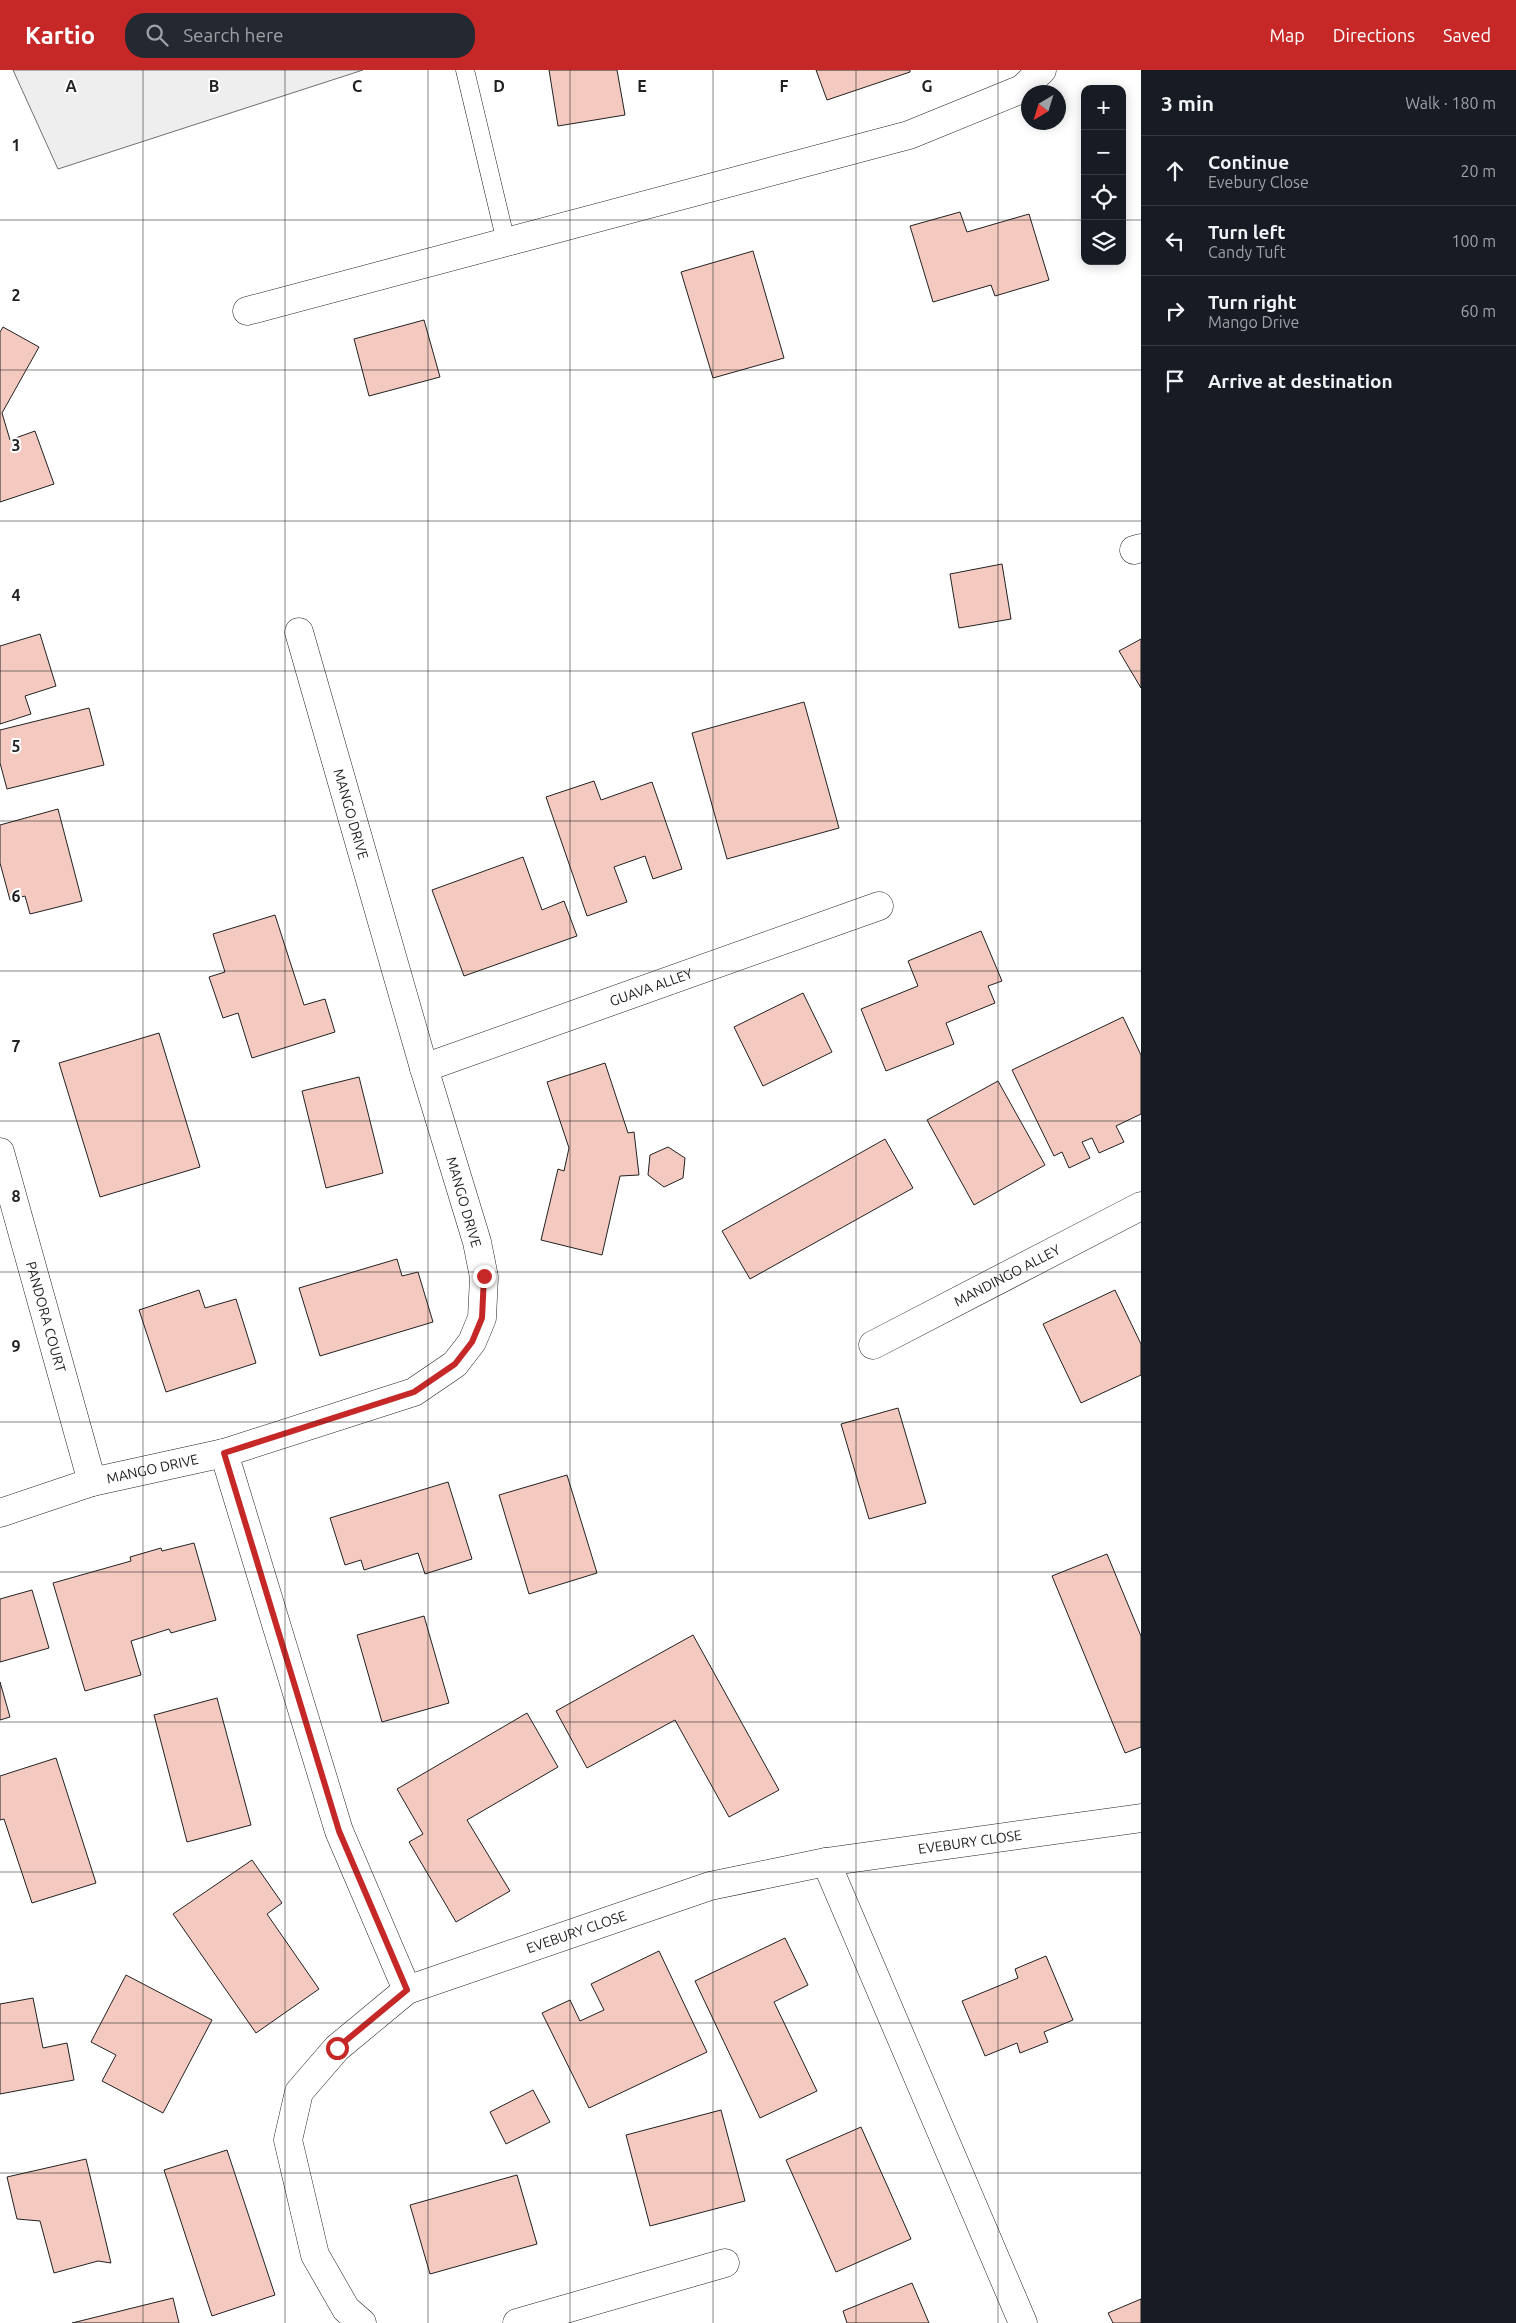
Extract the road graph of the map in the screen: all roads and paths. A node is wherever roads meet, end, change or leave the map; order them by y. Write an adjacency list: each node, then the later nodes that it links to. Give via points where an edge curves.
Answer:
1 (465, 70): 3 (lane)
2 (1042, 70): 3 (street, via 1022,89 909,135)
3 (506, 242): 4 (street)
4 (247, 310)
5 (299, 632): 7 (street, MANGO DRIVE)
6 (879, 906): 7 (street, GUAVA ALLEY)
7 (424, 1068): 11 (street, MANGO DRIVE, via 477,1242 484,1276 482,1318 472,1342 455,1364 414,1392)
8 (0, 1152): 12 (street, PANDORA COURT)
9 (1141, 1206): 10 (street, MANDINGO ALLEY)
10 (872, 1345)
11 (224, 1453): 12 (street, MANGO DRIVE); 16 (street, via 339,1831)
12 (92, 1482): 13 (street, MANGO DRIVE)
13 (0, 1513)
14 (1141, 1818): 15 (street, EVEBURY CLOSE)
15 (826, 1862): 16 (street, EVEBURY CLOSE, via 710,1886); 20 (street)
16 (407, 1990): 18 (street, EVEBURY CLOSE, via 337,2048 299,2092 288,2140 315,2255 346,2309)
17 (725, 2263): 19 (street)
18 (362, 2323)
19 (517, 2323)
20 (1022, 2323)

